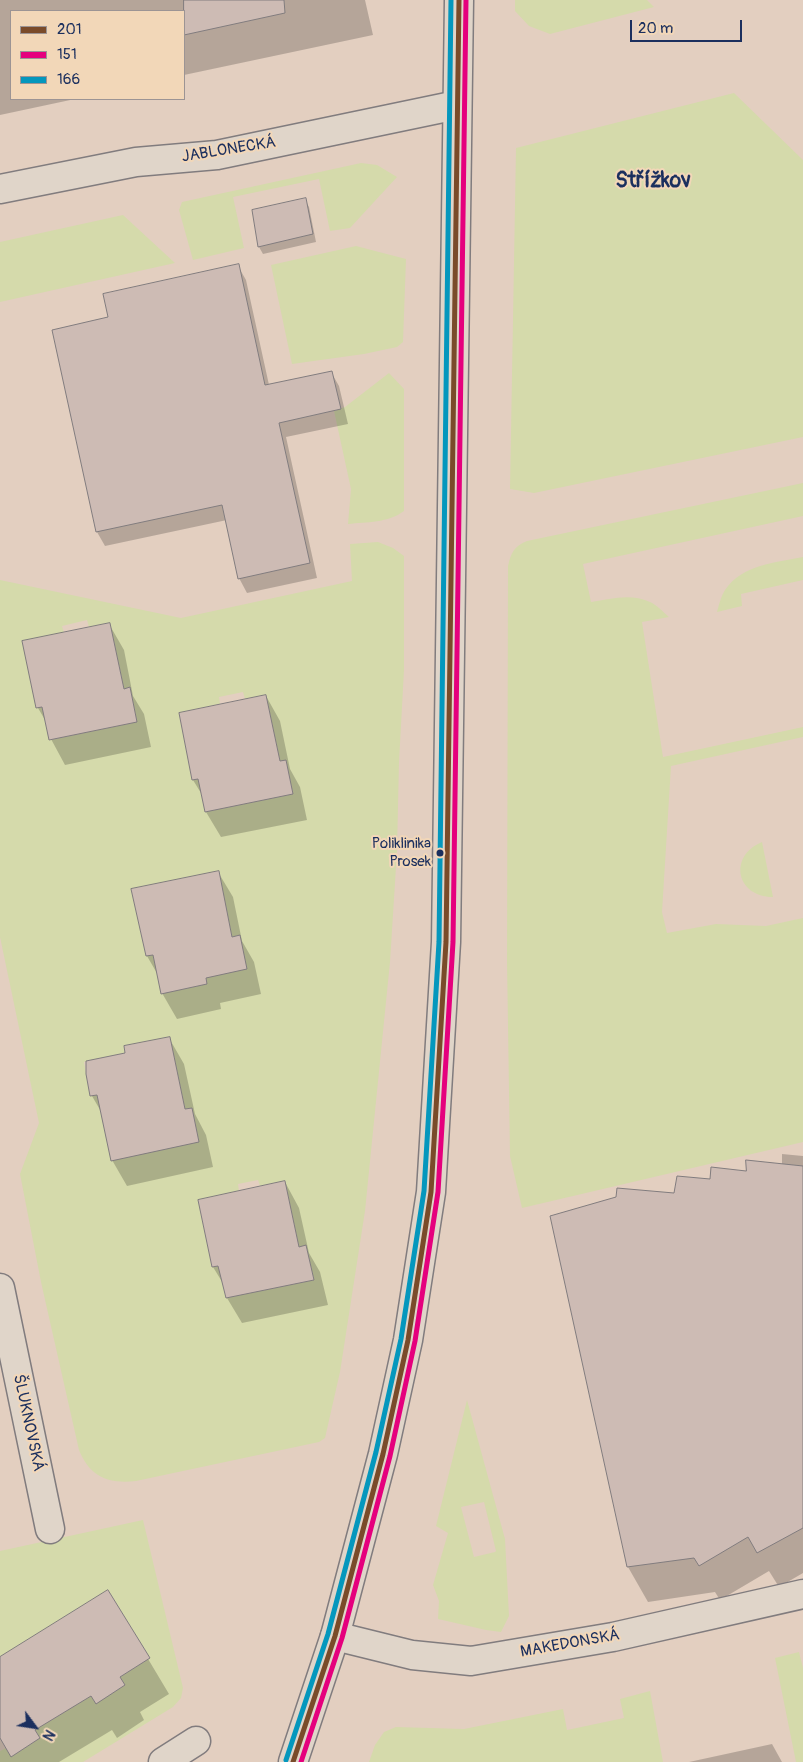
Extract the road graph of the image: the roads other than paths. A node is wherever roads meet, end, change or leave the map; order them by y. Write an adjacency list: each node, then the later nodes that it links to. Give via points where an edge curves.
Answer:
1 (458, 0): 2 (street)
2 (457, 105): 3 (street, JABLONECKÁ, via 218,155 136,162); 7 (street, via 446,942 431,1192 408,1340 383,1454)
3 (0, 189)
4 (0, 1288): 5 (street, ŠLUKNOVSKÁ)
5 (50, 1529)
6 (803, 1594): 7 (street, MAKEDONSKÁ, via 613,1637 471,1662 412,1655)
7 (335, 1636): 10 (street)
8 (196, 1741): 9 (street)
9 (163, 1762)
10 (293, 1762)

